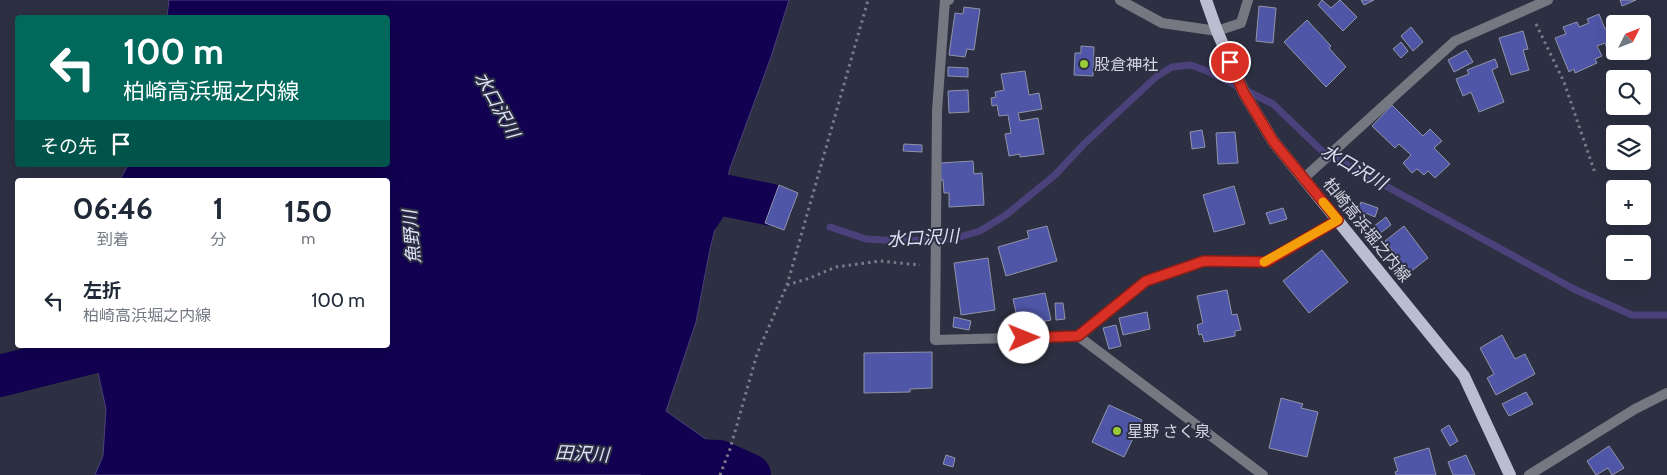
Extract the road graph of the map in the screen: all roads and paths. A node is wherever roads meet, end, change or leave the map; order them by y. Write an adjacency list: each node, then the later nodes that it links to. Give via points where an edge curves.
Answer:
1 (868, 0): 13 (path)
2 (950, 0): 12 (street, via 945,0 937,111)
3 (1120, 0): 8 (street, via 1162,23)
4 (1206, 0): 8 (main road, 柏崎高浜堀之内線)
5 (1248, 0): 8 (street, via 1241,23)
6 (1548, 0): 7 (street)
7 (1526, 10): 9 (path, via 1564,82); 10 (street, via 1454,41)
8 (1217, 31): 10 (main road, 柏崎高浜堀之内線, via 1244,93 1273,141)
9 (1595, 173)
10 (1304, 178): 11 (main road, 柏崎高浜堀之内線)
11 (1338, 220): 14 (street, via 1266,262 1204,261 1146,281); 18 (main road, 柏崎高浜堀之内線, via 1464,376)
12 (935, 267): 13 (path, via 880,261 836,267); 14 (street, via 934,340)
13 (787, 285): 16 (path, via 757,354)
14 (1078, 336): 17 (street)
15 (1667, 394): 19 (street, via 1635,409)
16 (720, 475)
17 (1263, 475)
18 (1510, 475)
19 (1529, 475)

